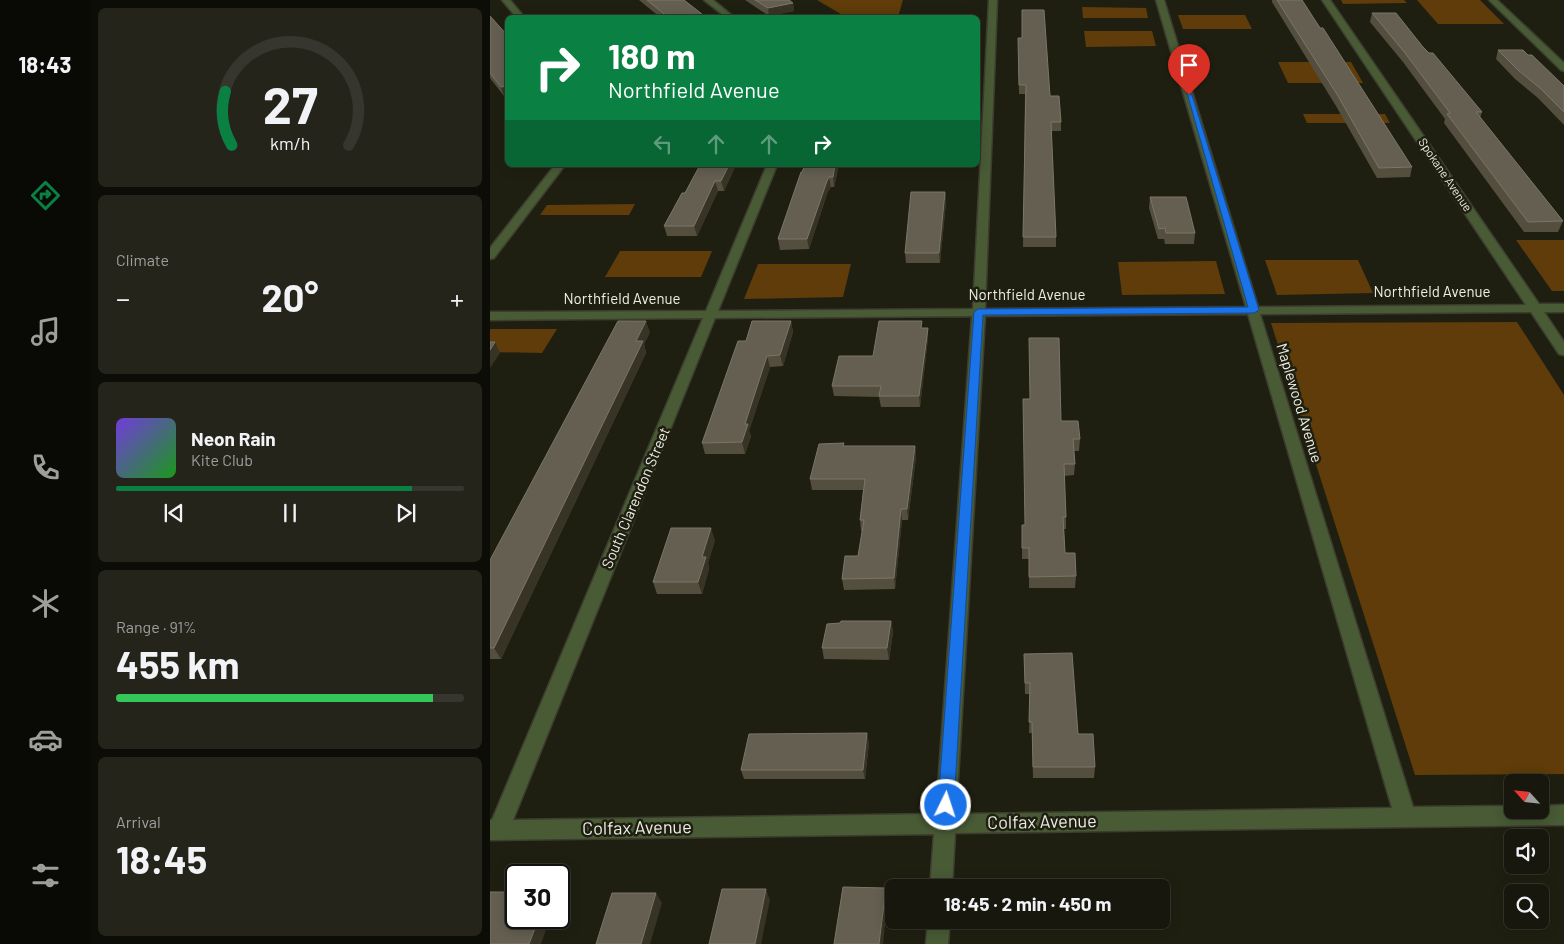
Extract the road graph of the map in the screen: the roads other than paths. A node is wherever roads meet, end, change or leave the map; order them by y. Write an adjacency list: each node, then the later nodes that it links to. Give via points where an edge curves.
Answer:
1 (506, 0): 7 (street)
2 (708, 0): 8 (street)
3 (993, 0): 16 (street)
4 (1160, 0): 15 (street, Maplewood Avenue)
5 (1326, 0): 13 (street, Spokane Avenue)
6 (1493, 0): 9 (street)
7 (519, 15)
8 (728, 15)
9 (1564, 68)
10 (558, 167): 12 (street)
11 (771, 167): 17 (street, South Clarendon Street)
12 (490, 256)
13 (1535, 308): 14 (street, Northfield Avenue); 15 (street, Northfield Avenue); 19 (street, Spokane Avenue)
14 (1564, 308)
15 (1254, 310): 16 (street, Northfield Avenue); 21 (street, Maplewood Avenue)
16 (978, 312): 17 (street, Northfield Avenue); 22 (street)
17 (712, 314): 18 (street, Northfield Avenue); 23 (street, South Clarendon Street)
18 (490, 316)
19 (1564, 351)
20 (1564, 815): 21 (street, Colfax Avenue)
21 (1405, 816): 22 (street, Colfax Avenue)
22 (945, 824): 23 (street, Colfax Avenue); 24 (street)
23 (494, 830)
24 (942, 879)
25 (938, 929): 26 (street)
26 (937, 944)

